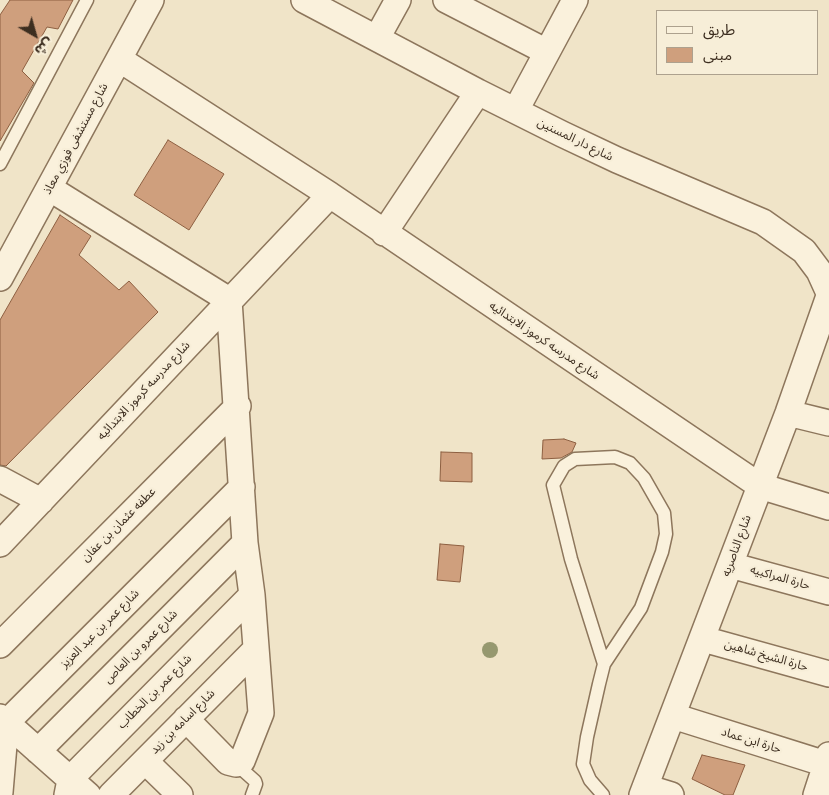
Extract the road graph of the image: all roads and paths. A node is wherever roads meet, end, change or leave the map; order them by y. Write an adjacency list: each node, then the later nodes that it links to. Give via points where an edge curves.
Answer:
1 (87, 0): 12 (lane)
2 (151, 0): 9 (street, شارع مستشفى فوزي معاذ)
3 (304, 0): 7 (street, شارع دار المسنين)
4 (398, 0): 7 (street)
5 (446, 0): 8 (street)
6 (575, 0): 8 (street)
7 (377, 38): 10 (street, شارع دار المسنين)
8 (547, 52): 11 (street)
9 (119, 59): 13 (street, شارع مستشفى فوزي معاذ); 14 (street, شارع مدرسه كرموز الابتدائيه)
10 (478, 92): 11 (street, شارع دار المسنين); 15 (street)
11 (516, 110): 17 (street, شارع دار المسنين, via 617,160 763,222 804,251 819,271)
12 (0, 164)
13 (49, 188): 16 (street, شارع مستشفى فوزي معاذ); 18 (street)
14 (330, 195): 15 (street, شارع مدرسه كرموز الابتدائيه); 18 (street, شارع مدرسه كرموز الابتدائيه)
15 (384, 233): 23 (street, شارع مدرسه كرموز الابتدائيه)
16 (0, 278)
17 (829, 294): 20 (street, شارع الناصريه)
18 (229, 300): 19 (street); 25 (street, شارع مدرسه كرموز الابتدائيه)
19 (238, 406): 24 (street); 33 (street, عطفه عثمان بن عفان)
20 (788, 413): 21 (street); 23 (street, شارع الناصريه)
21 (829, 423)
22 (0, 479): 25 (street)
23 (760, 486): 26 (street, شارع مدرسه كرموز الابتدائيه); 29 (street, شارع الناصريه)
24 (242, 487): 27 (street); 39 (street, شارع عمر بن عبد العزيز)
25 (41, 501): 28 (street, شارع مدرسه كرموز الابتدائيه)
26 (829, 507)
27 (245, 543): 31 (street); 40 (street, شارع عمرو بن العاص)
28 (0, 544)
29 (730, 565): 30 (street, حارة المراكبيه); 32 (street, شارع الناصريه)
30 (829, 592)
31 (252, 595): 34 (street); 44 (street, شارع عمر بن الخطاب)
32 (703, 639): 36 (street, حارة الشيخ شاهين); 37 (street, شارع الناصريه)
33 (0, 644)
34 (256, 649): 38 (street, شارع اسامه بن زيد); 43 (street, via 261,713 242,761)
35 (604, 664): 35 (lane, via 641,608 666,534 664,513 644,478 630,463 615,457 575,460 564,466 553,486); 50 (lane, via 584,764 590,780)
36 (829, 674)
37 (673, 716): 42 (street, حارة ابن عماد); 45 (street, شارع الناصريه)
38 (186, 719): 41 (street, شارع اسامه بن زيد); 43 (street, via 228,762)
39 (4, 720): 40 (street); 46 (street)
40 (38, 751): 44 (street)
41 (144, 761): 47 (street, شارع اسامه بن زيد); 48 (street)
42 (828, 762): 52 (street)
43 (236, 764): 49 (lane, via 255,781)
44 (75, 790)
45 (644, 791): 51 (street)
46 (0, 792)
47 (111, 795)
48 (180, 795)
49 (252, 795)
50 (603, 795)
51 (671, 795)
52 (816, 795)

